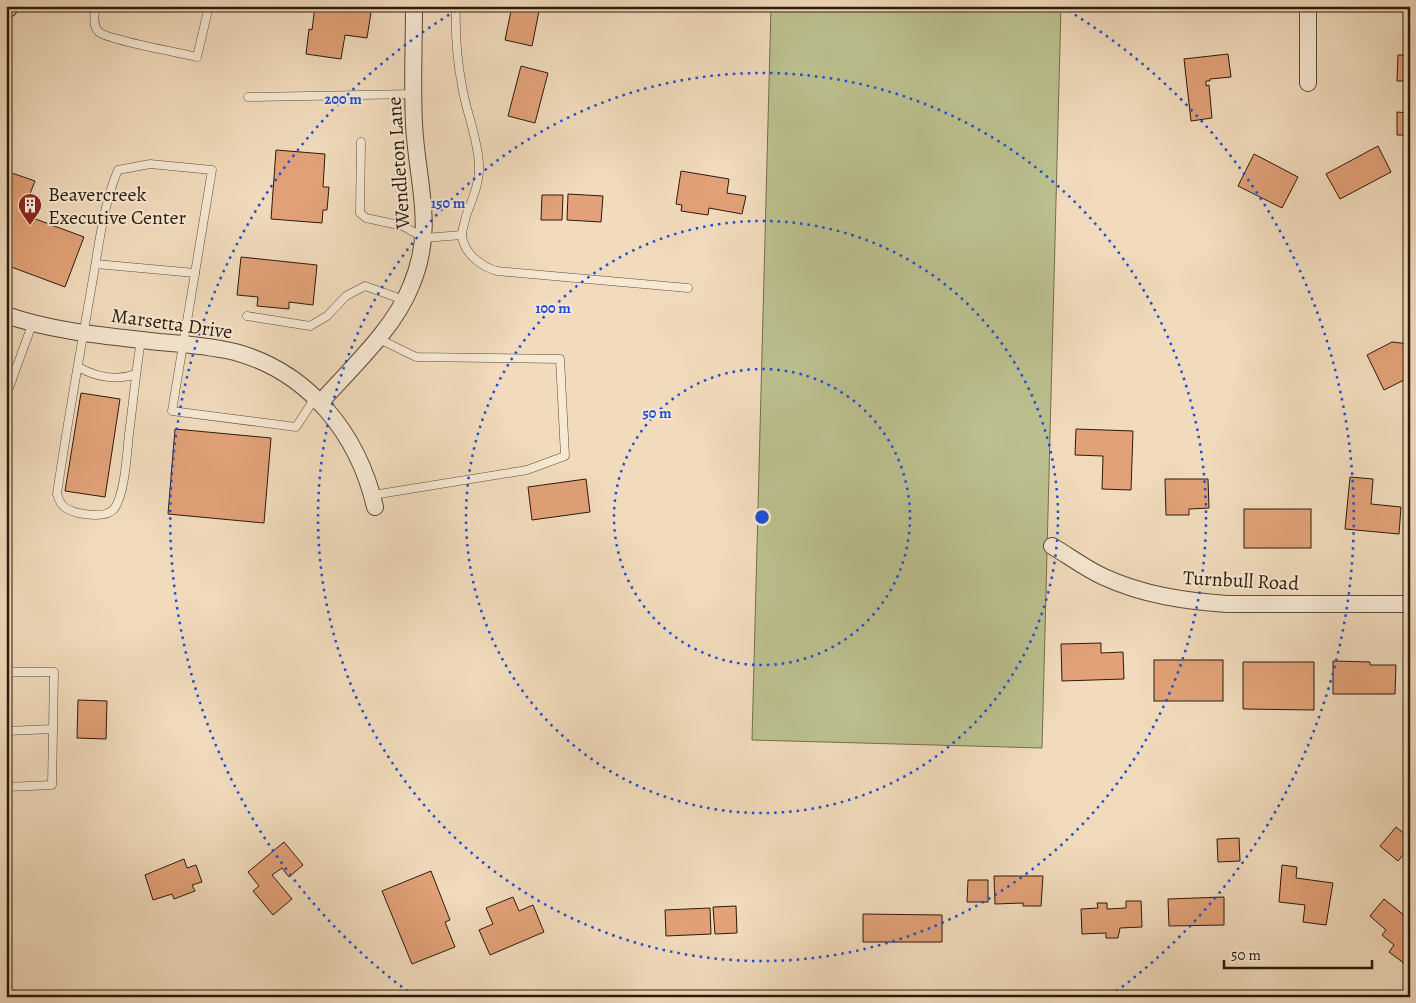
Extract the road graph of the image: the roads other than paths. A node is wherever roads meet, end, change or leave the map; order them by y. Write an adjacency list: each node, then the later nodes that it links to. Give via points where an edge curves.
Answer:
1 (95, 6): 2 (lane, via 94,25 99,33 197,56)
2 (209, 6)
3 (414, 6): 7 (street, Wendleton Lane)
4 (456, 6): 10 (lane, via 458,60 479,166)
5 (1308, 6): 6 (street)
6 (1308, 83)
7 (414, 94): 8 (lane); 11 (street, Wendleton Lane, via 414,124 425,216)
8 (248, 97)
9 (361, 142): 11 (lane, via 360,213 366,218 403,226)
10 (462, 235): 11 (lane); 14 (lane, via 469,252 479,263 497,271)
11 (424, 238): 15 (street, Wendleton Lane, via 416,274)
12 (96, 264): 13 (lane); 13 (lane, via 110,189 118,170 150,164 212,170); 19 (lane)
13 (196, 273): 22 (lane)
14 (688, 288)
15 (404, 300): 17 (lane, via 365,286 346,296 327,316 310,326); 20 (street, Wendleton Lane)
16 (6, 315): 18 (street, Marsetta Drive)
17 (248, 316)
18 (33, 322): 19 (street, Marsetta Drive); 25 (lane)
19 (84, 332): 21 (street, Marsetta Drive); 23 (lane)
20 (378, 338): 26 (street, Wendleton Lane); 27 (lane, via 416,357 560,358 565,456 527,470)
21 (141, 340): 22 (street, Marsetta Drive); 24 (lane)
22 (183, 344): 26 (street, Marsetta Drive, via 223,349 249,357 283,373); 26 (lane, via 172,411 296,427)
23 (78, 367): 24 (lane, via 107,377 125,378); 24 (lane, via 57,494 60,505 84,514 108,513 114,508 121,491)
24 (136, 374)
25 (6, 396)
26 (318, 400): 27 (street, Marsetta Drive, via 355,449)
27 (374, 501)
28 (1052, 546): 29 (street, Turnbull Road, via 1103,577 1121,584 1197,602)
29 (1410, 604)
30 (6, 672): 31 (lane, via 54,672)
31 (52, 729): 32 (lane); 33 (lane, via 52,785)
32 (6, 731)
33 (6, 787)

